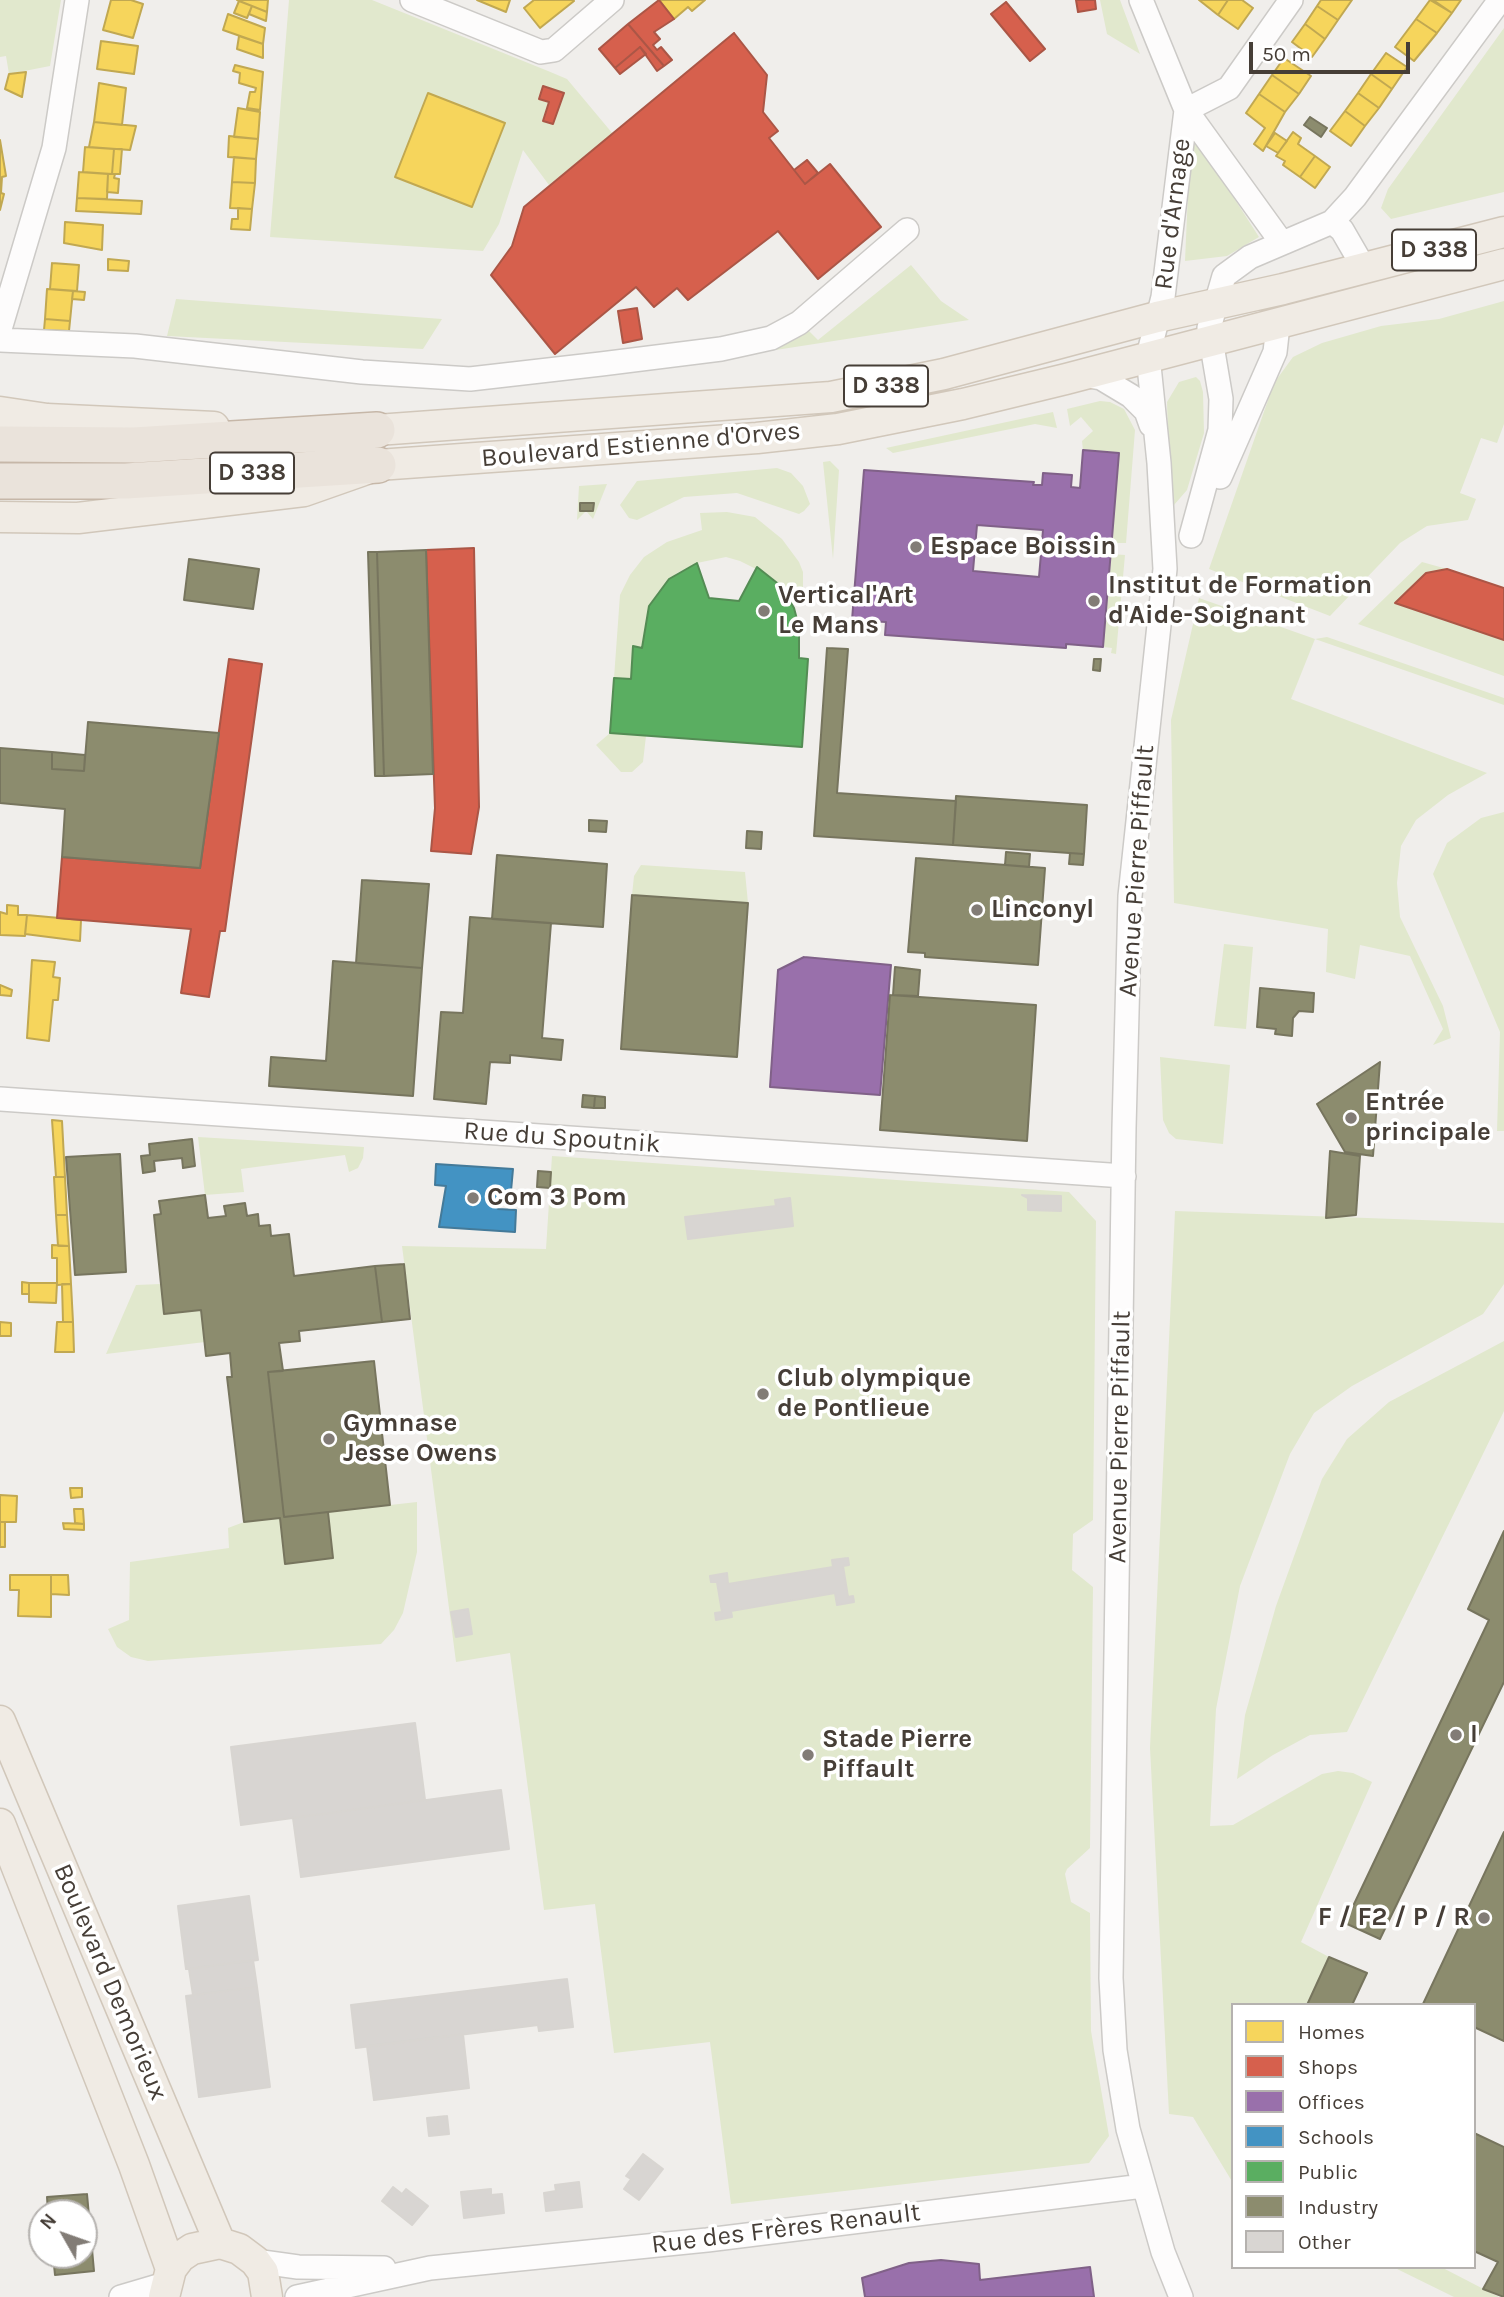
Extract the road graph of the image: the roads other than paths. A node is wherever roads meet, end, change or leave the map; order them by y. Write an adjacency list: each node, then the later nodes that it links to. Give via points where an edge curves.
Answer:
1 (77, 0): 14 (street, via 54,149)
2 (412, 0): 3 (street, via 541,52 554,50)
3 (612, 0)
4 (1141, 0): 7 (street, Rue d'Arnage)
5 (1291, 0): 7 (street, via 1229,88)
6 (1500, 0): 8 (street)
7 (1186, 110): 11 (street, Rue d'Arnage); 15 (street, Rue d'Arnage)
8 (1332, 222): 11 (street); 13 (street, via 1342,230)
9 (907, 230): 19 (street, via 799,323 771,338 622,361 470,379 362,372 135,346)
10 (1504, 232): 13 (main road, Boulevard Estienne d'Orves / D 338)
11 (1282, 243): 16 (street, Rue d'Arnage, via 1234,266 1224,276)
12 (1504, 264): 17 (main road, Boulevard Estienne d'Orves / D 338)
13 (1364, 268): 16 (main road, Boulevard Estienne d'Orves / D 338)
14 (7, 282): 18 (street)
15 (1157, 317): 16 (main road, Boulevard Estienne d'Orves / D 338); 20 (street, Avenue Pierre Piffault); 23 (main road, Boulevard Estienne d'Orves / D 338, via 944,374 831,397)
16 (1209, 321): 17 (main road, Boulevard Estienne d'Orves / D 338); 20 (main road, Boulevard Estienne d'Orves / D 338); 30 (street, via 1221,399 1220,430)
17 (1279, 325): 30 (street, via 1275,352)
18 (0, 329)
19 (0, 340)
20 (1148, 356): 21 (main road, Boulevard Estienne d'Orves / D 338); 26 (street, Avenue Pierre Piffault)
21 (1080, 375): 26 (street, via 1101,378 1141,405 1150,418); 27 (main road, Boulevard Estienne d'Orves / D 338, via 838,429)
22 (7, 410): 24 (main road, via 47,419)
23 (377, 430): 24 (highway, Boulevard Estienne d'Orves / D 338)
24 (333, 432): 25 (highway, Boulevard Estienne d'Orves / D 338, via 136,445)
25 (0, 444)
26 (1159, 463): 31 (street, Avenue Pierre Piffault)
27 (378, 466): 28 (highway, Boulevard Estienne d'Orves / D 338, via 126,481); 29 (main road, via 304,491 78,518)
28 (0, 481)
29 (0, 517)
30 (1191, 536): 31 (street)
31 (1165, 569): 33 (street, Avenue Pierre Piffault, via 1130,896)
32 (0, 1099): 33 (street, Rue du Spoutnik)
33 (1124, 1177): 36 (street, Avenue Pierre Piffault, via 1111,1978 1115,2050)
34 (0, 1721): 37 (main road, Boulevard Demorieux)
35 (0, 1824): 40 (main road, Boulevard Demorieux, via 134,2165)
36 (1143, 2186): 39 (street, Rue des Frères Renault, via 707,2240); 44 (street, Avenue Pierre Piffault)
37 (220, 2243): 38 (main road); 40 (main road, via 192,2249)
38 (255, 2261): 39 (street, Rue des Frères Renault, via 298,2267); 42 (main road, via 263,2272)
39 (429, 2268): 43 (street, Rue des Frères Renault)
40 (167, 2283): 41 (street)
41 (121, 2297)
42 (267, 2297)
43 (298, 2297)
44 (1181, 2297)

